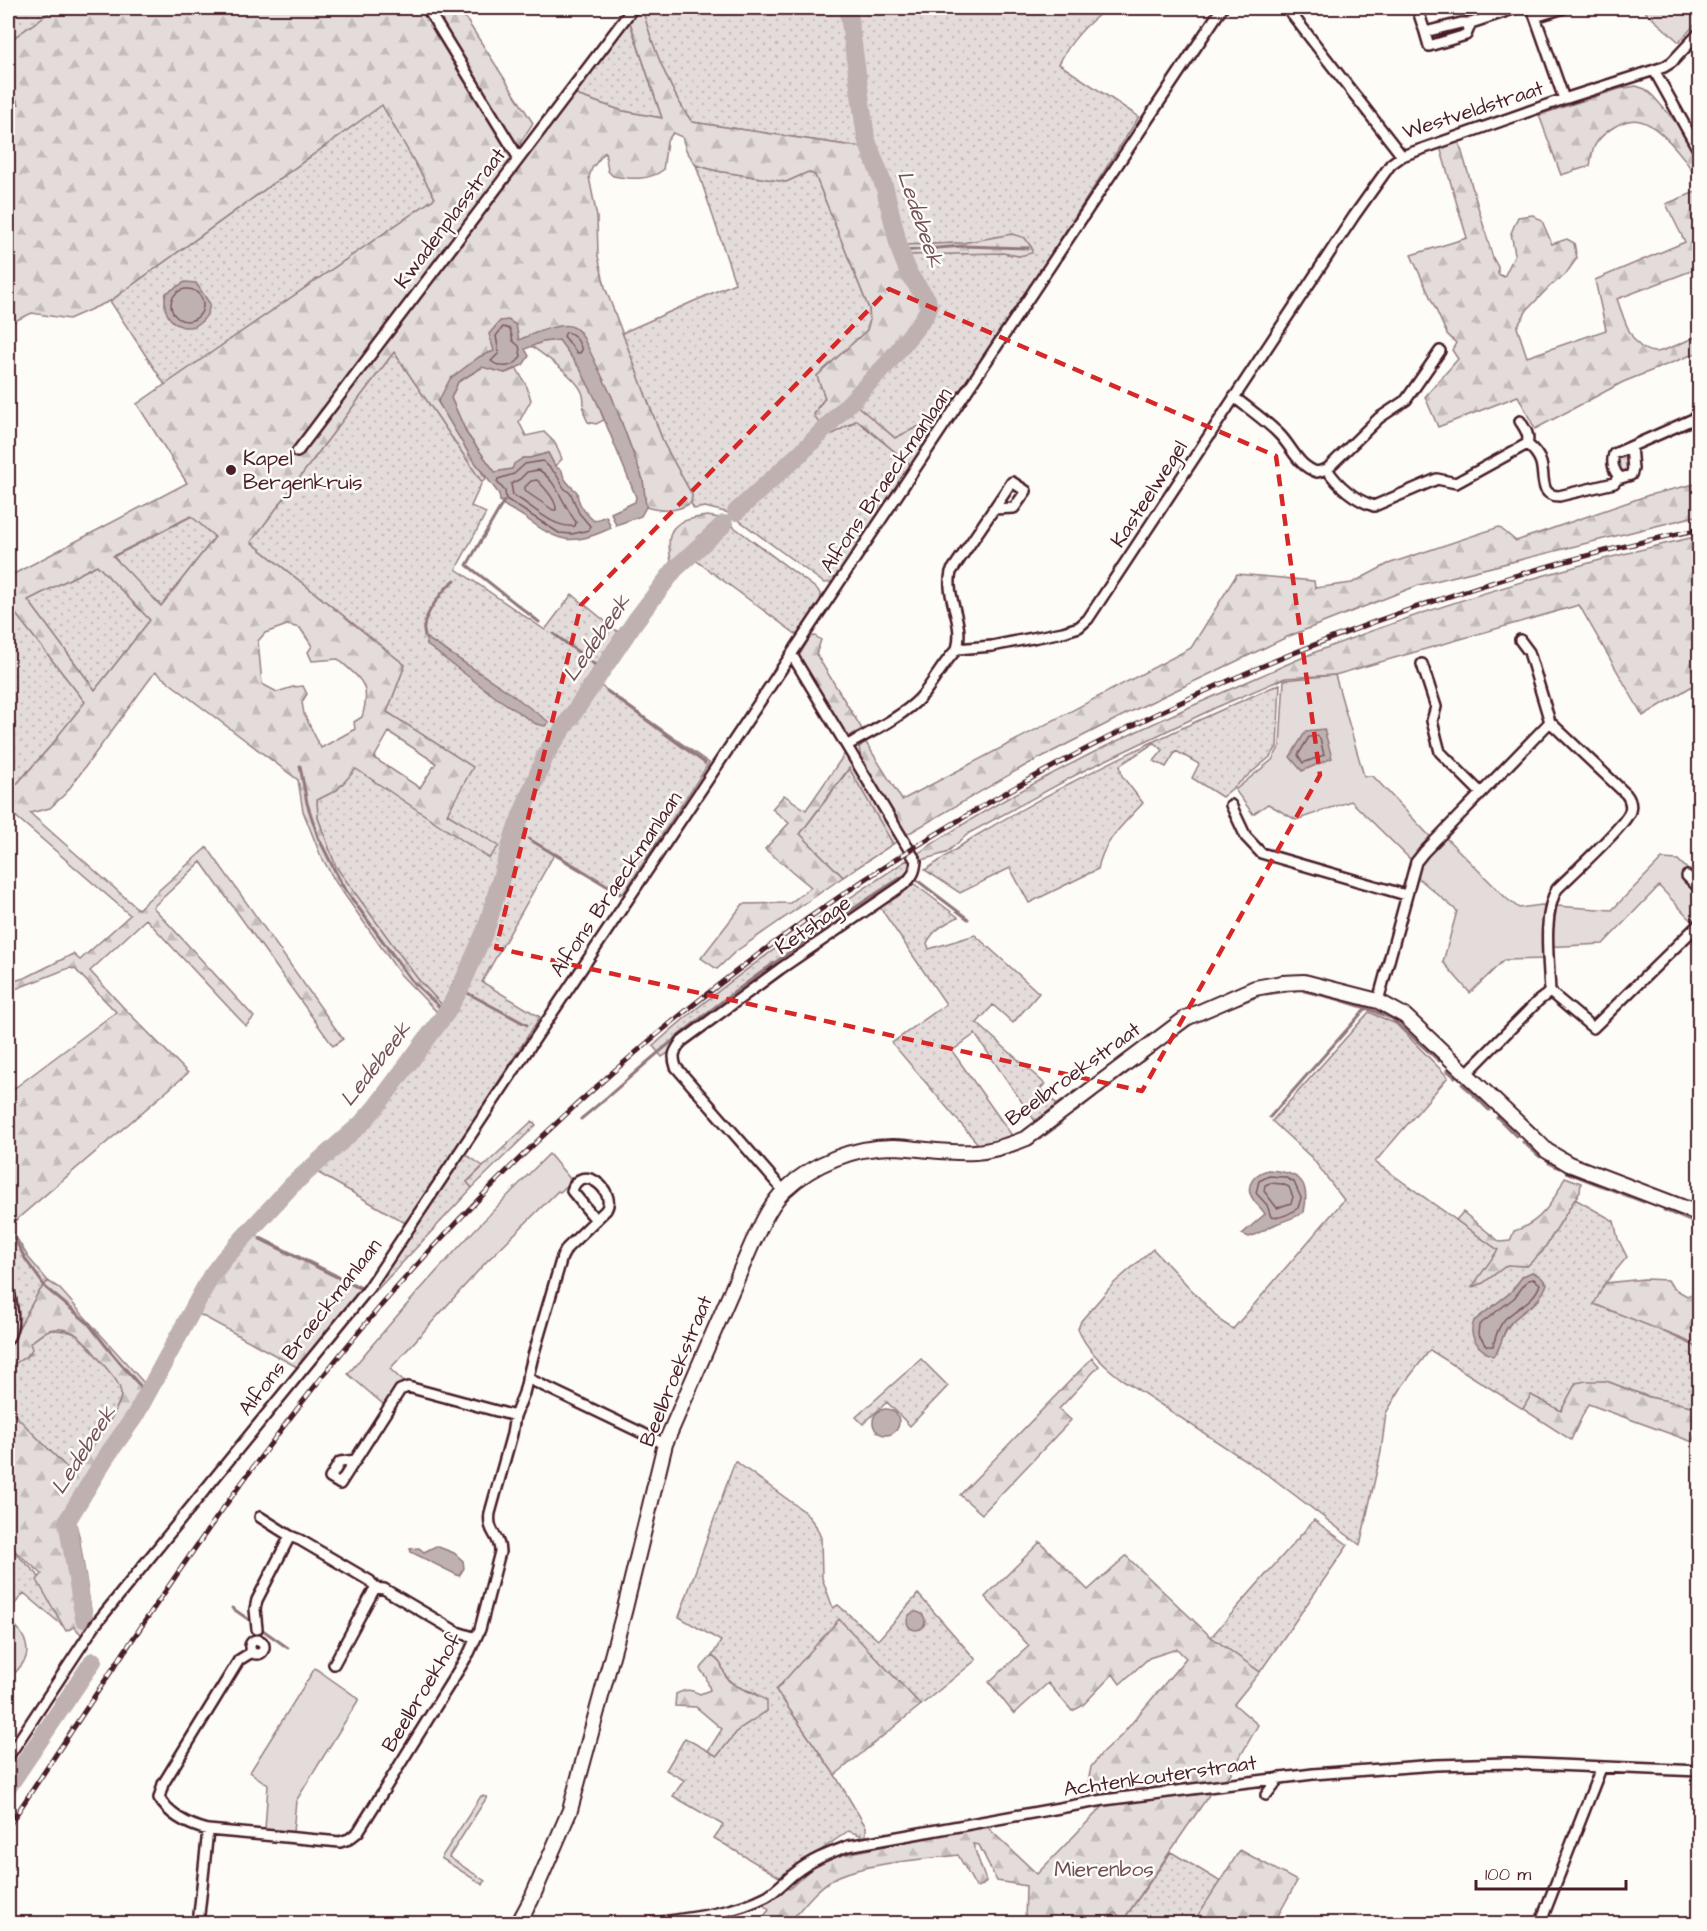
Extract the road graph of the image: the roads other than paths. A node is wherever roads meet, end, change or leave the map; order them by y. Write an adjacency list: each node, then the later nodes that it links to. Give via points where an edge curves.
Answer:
1 (427, 8): 17 (street)
2 (633, 8): 17 (street, Kwadenplasstraat)
3 (1222, 8): 30 (street, Alfons Braeckmanlaan)
4 (1279, 8): 8 (street, Westveldstraat)
5 (1417, 8): 11 (street)
6 (1516, 8): 10 (street)
7 (1564, 8): 9 (street)
8 (1290, 11): 16 (street, Westveldstraat)
9 (1534, 12): 14 (street)
10 (1471, 23): 11 (street); 11 (street, via 1466,35 1430,46)
11 (1425, 32)
12 (1700, 32): 13 (street, Westveldstraat, via 1672,62)
13 (1654, 70): 14 (street, Westveldstraat); 15 (street)
14 (1564, 99): 16 (street, Westveldstraat)
15 (1700, 153)
16 (1402, 156): 19 (street, Kasteelwegel, via 1391,164 1354,216)
17 (518, 157): 24 (street, Kwadenplasstraat)
18 (1440, 351): 25 (street, via 1406,400 1379,418)
19 (1234, 397): 25 (street, via 1279,434 1305,466 1317,472); 29 (street, Kasteelwegel, via 1088,619 1063,632)
20 (1700, 416): 23 (street)
21 (1520, 421): 22 (street, via 1527,431)
22 (1527, 444): 25 (street, via 1456,483 1437,479 1374,506 1340,486); 26 (street, via 1541,461 1549,495 1614,483)
23 (1631, 447): 26 (street, via 1632,475); 26 (street, via 1614,454 1612,460)
24 (297, 452)
25 (1327, 469)
26 (1619, 477)
27 (993, 509): 29 (street, via 951,572 949,581 960,630)
28 (1520, 640): 32 (street, via 1529,652)
29 (957, 649): 33 (street, via 920,698)
30 (792, 655): 33 (street, Ketshage); 59 (street, Alfons Braeckmanlaan, via 369,1288 94,1625)
31 (1422, 664): 34 (street, via 1436,707 1432,721 1440,752)
32 (1550, 722): 34 (street); 40 (street, via 1631,803 1630,813 1620,826 1552,897 1548,926)
33 (848, 745): 43 (street, Ketshage, via 916,861 915,871 910,879 690,1035 672,1056 676,1067)
34 (1481, 793): 38 (street, via 1416,862)
35 (1231, 805): 38 (street, via 1246,837 1262,853)
36 (1687, 876): 37 (street)
37 (1700, 889)
38 (1406, 895): 41 (street)
39 (1700, 923): 40 (street, via 1593,1028)
40 (1550, 992): 42 (street)
41 (1378, 1001): 42 (street, Beelbroekstraat, via 1405,1016); 43 (street, Beelbroekstraat, via 1304,982 1255,988 1186,1018 1027,1138 1000,1149 973,1152 862,1149 827,1161)
42 (1467, 1074): 44 (street, Beelbroekstraat, via 1557,1157)
43 (783, 1191): 50 (street, Beelbroekstraat, via 752,1244)
44 (1700, 1214)
45 (596, 1220): 45 (street, Beelbroekhof, via 610,1205 610,1199 595,1181 583,1177 572,1191); 48 (street, Beelbroekhof, via 562,1257)
46 (8, 1285): 47 (street, via 13,1323)
47 (8, 1339)
48 (527, 1378): 49 (street, Beelbroekhof); 50 (street)
49 (515, 1416): 51 (street, via 408,1387 400,1390); 56 (street, Beelbroekhof, via 488,1526 500,1552)
50 (665, 1444): 66 (street, Beelbroekstraat, via 570,1810)
51 (356, 1460)
52 (260, 1517): 53 (street)
53 (290, 1536): 54 (street, via 370,1581); 55 (street, via 256,1600)
54 (375, 1588): 56 (street, via 384,1589 457,1632); 58 (street)
55 (256, 1625)
56 (476, 1638): 64 (street, Beelbroekhof, via 358,1832 349,1839 340,1842)
57 (252, 1652): 64 (street, Beelbroekhof, via 239,1660 163,1784 159,1798 176,1816)
58 (334, 1665)
59 (8, 1757)
60 (1601, 1768): 61 (street, Achtenkouterstraat); 62 (street, Achtenkouterstraat, via 1508,1763 1436,1765); 68 (street)
61 (1700, 1772)
62 (1279, 1778): 63 (street); 67 (street, Achtenkouterstraat, via 1096,1801 848,1846 818,1858 770,1894 748,1905 701,1917)
63 (1266, 1796)
64 (208, 1830): 65 (street)
65 (198, 1923)
66 (518, 1923)
67 (647, 1923)
68 (1540, 1923)

